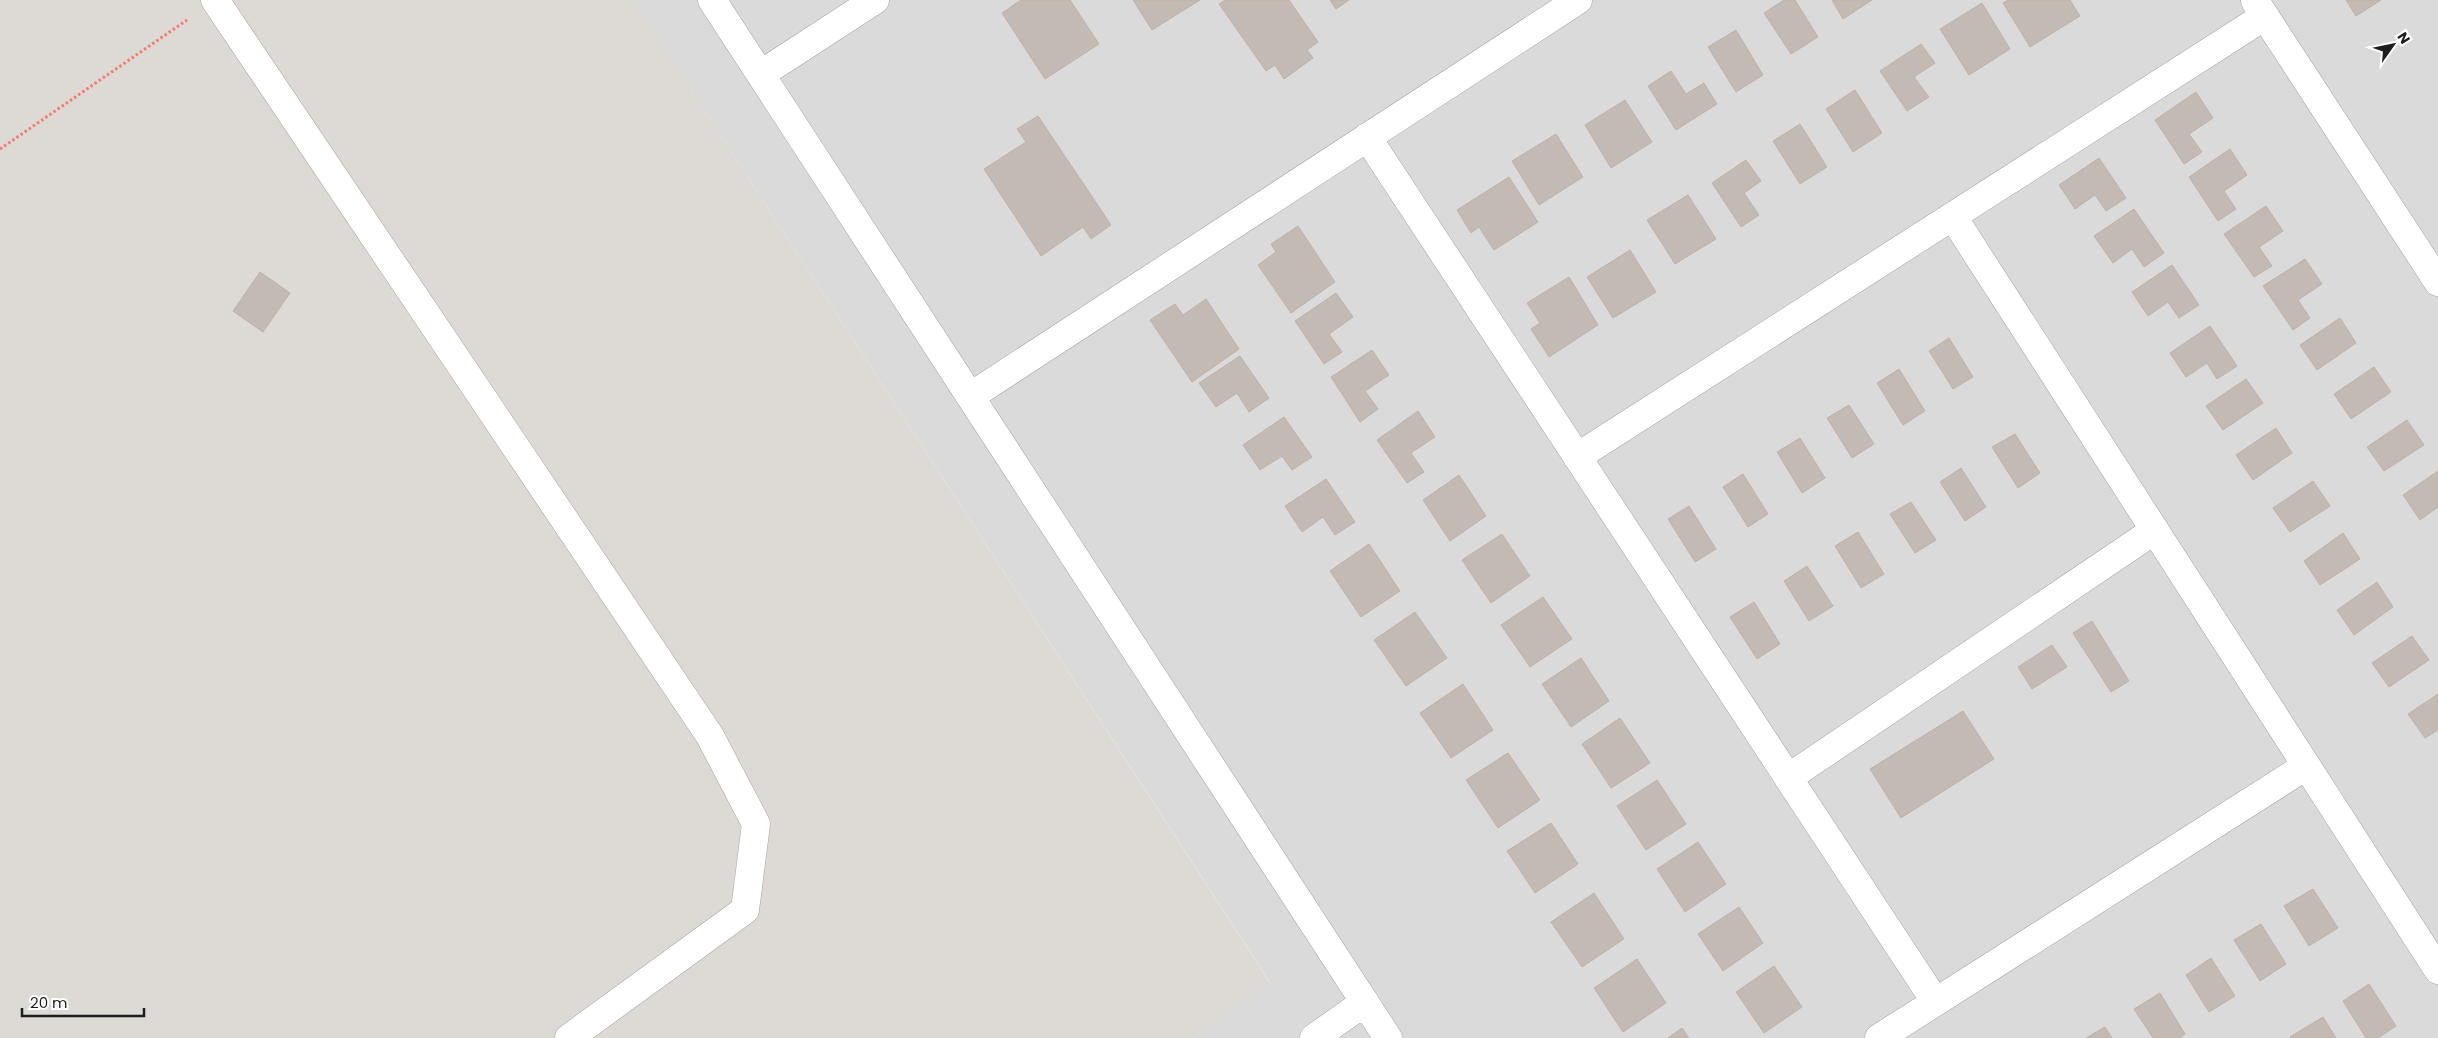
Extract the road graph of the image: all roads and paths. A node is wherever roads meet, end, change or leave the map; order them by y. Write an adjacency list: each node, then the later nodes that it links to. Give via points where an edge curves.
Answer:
1 (215, 0): 8 (path); 19 (street, via 710,736 756,824 745,910)
2 (712, 0): 6 (street)
3 (875, 0): 6 (street)
4 (1578, 0): 7 (street)
5 (2260, 8): 9 (street); 10 (street)
6 (761, 74): 11 (street)
7 (1367, 137): 11 (street); 12 (street)
8 (0, 149)
9 (1953, 217): 12 (street); 13 (street)
10 (2438, 282)
11 (970, 396): 18 (street)
12 (1577, 456): 15 (street)
13 (2155, 530): 14 (street); 15 (street)
14 (2306, 766): 16 (street); 17 (street)
15 (1788, 778): 17 (street)
16 (2438, 970)
17 (1935, 1001): 22 (street)
18 (1365, 1002): 20 (street); 21 (street)
19 (569, 1038)
20 (1314, 1038)
21 (1388, 1038)
22 (1879, 1038)

